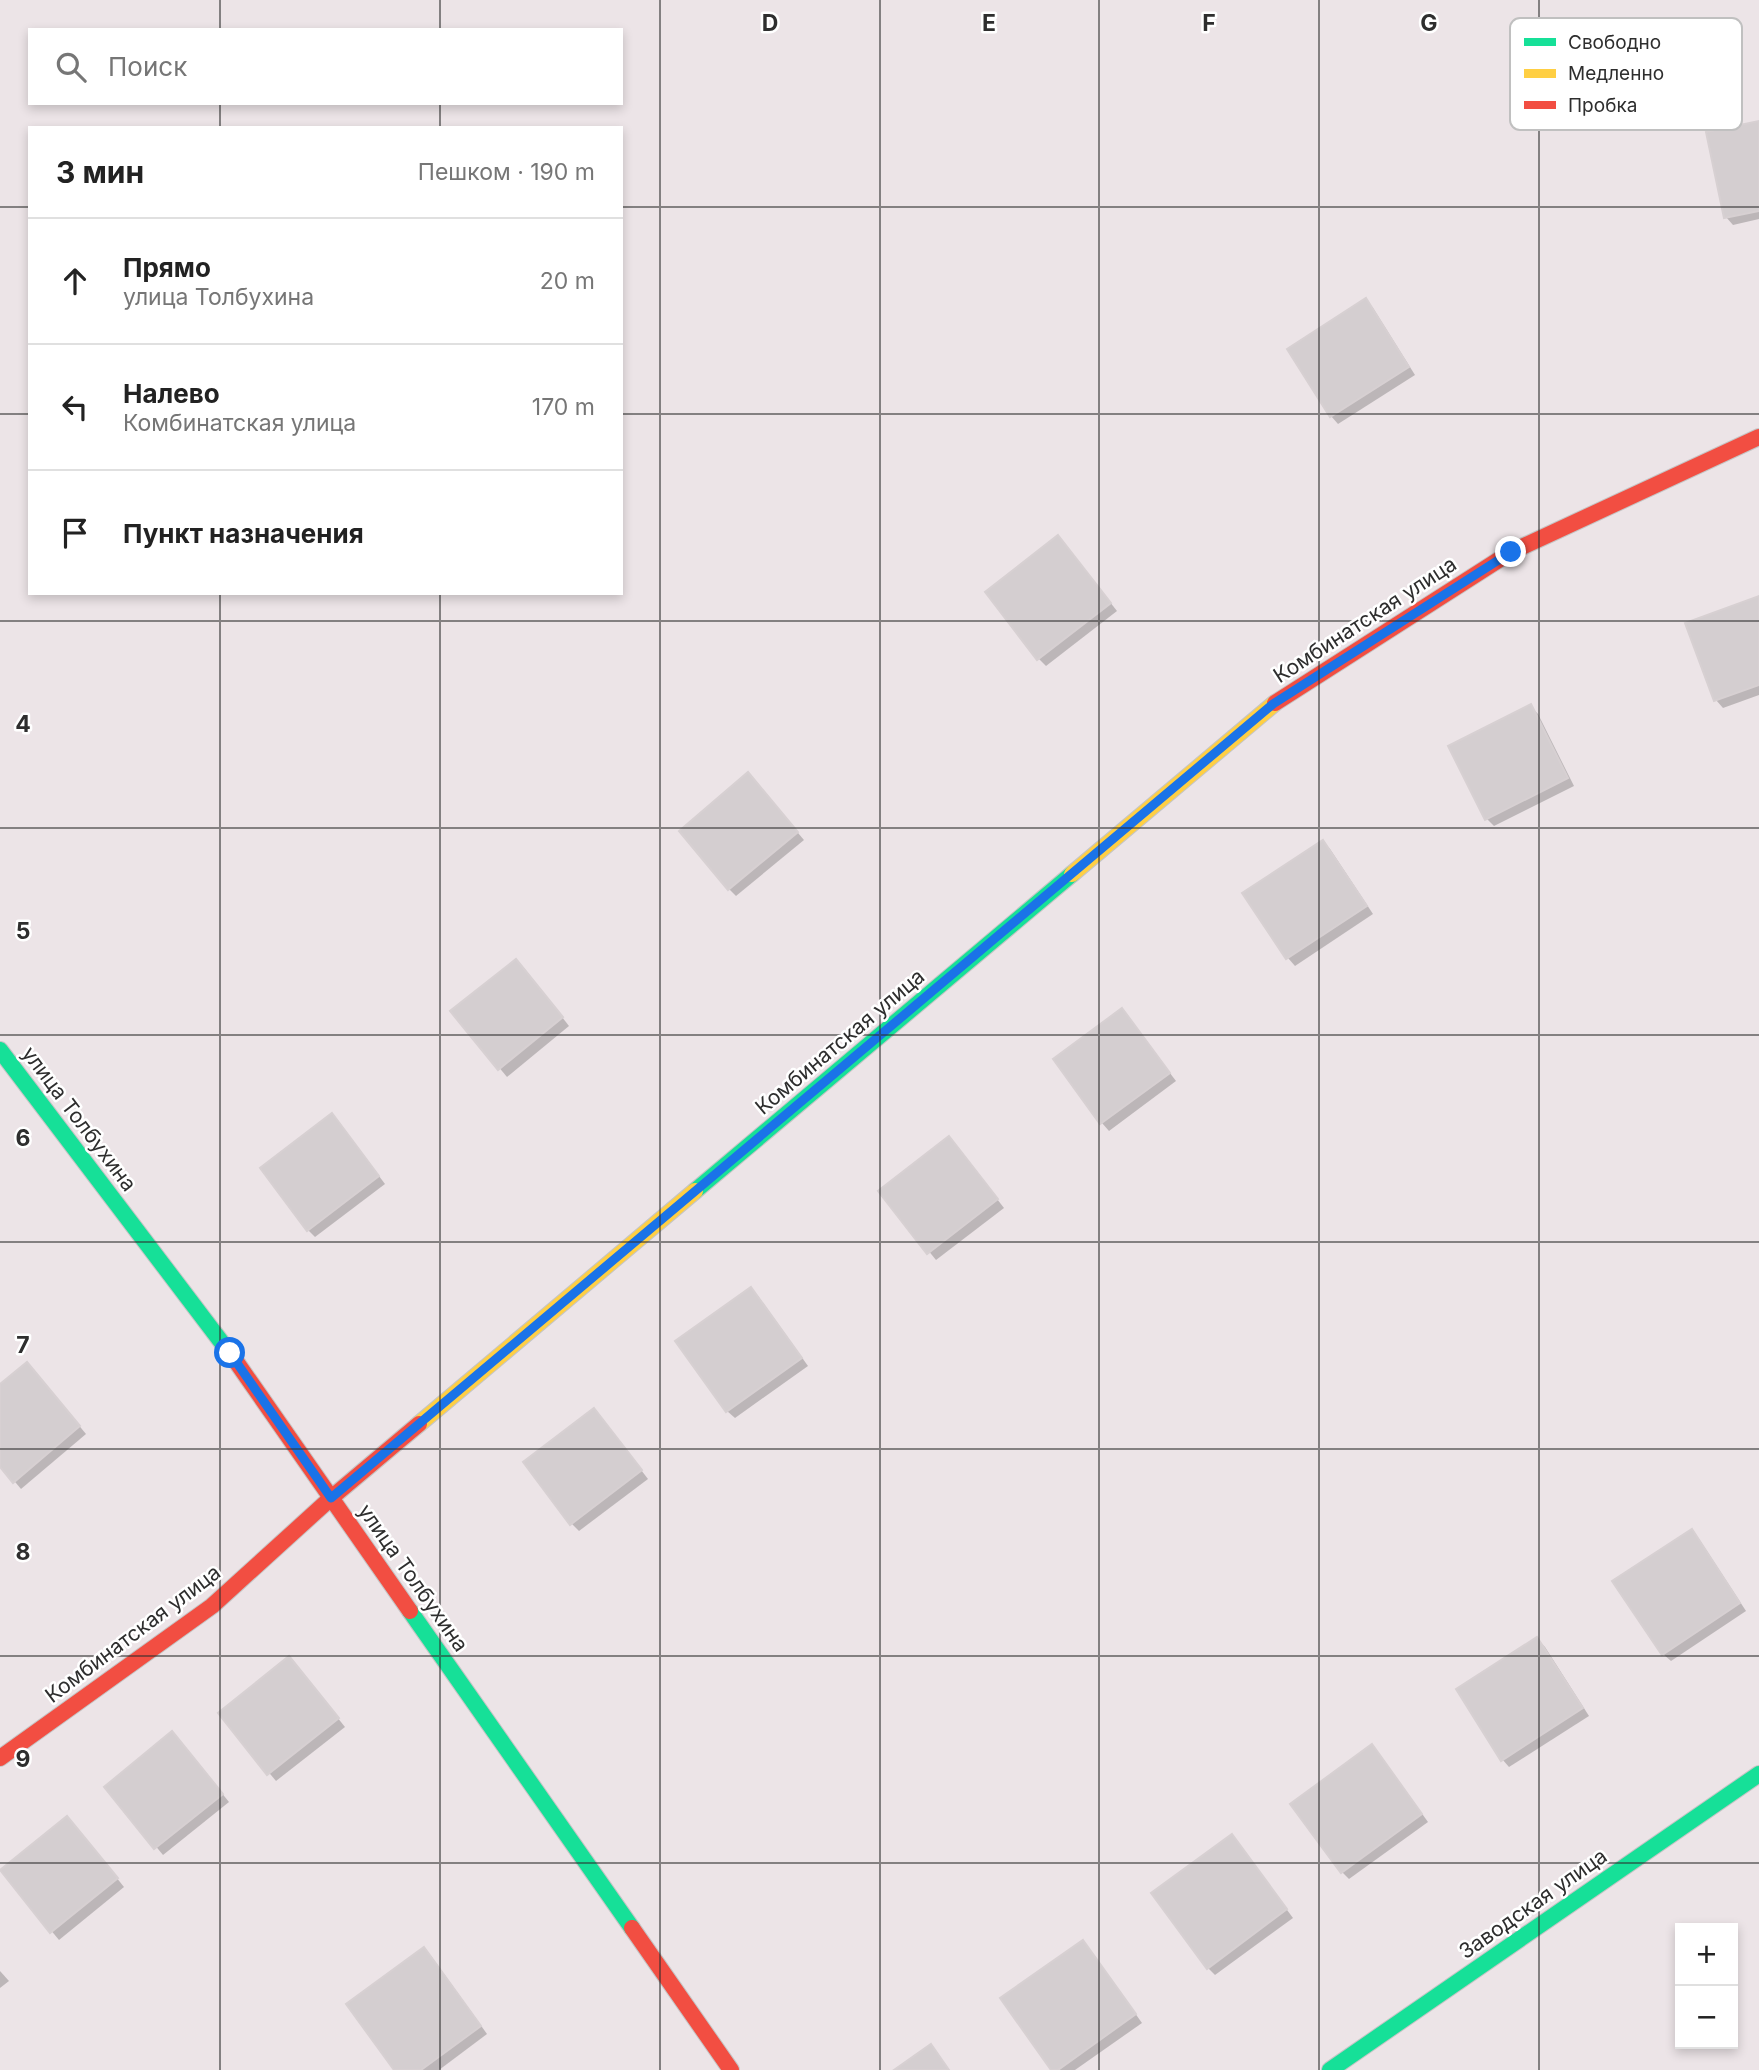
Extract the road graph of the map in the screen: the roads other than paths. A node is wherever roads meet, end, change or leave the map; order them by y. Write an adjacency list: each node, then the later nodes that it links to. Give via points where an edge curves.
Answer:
1 (1759, 437): 3 (main road, Комбинатская улица, via 1511,552 1273,704)
2 (0, 1049): 3 (main road, улица Толбухина, via 230,1353)
3 (331, 1498): 4 (main road, Комбинатская улица, via 212,1606); 6 (main road, улица Толбухина)
4 (0, 1758)
5 (1759, 1773): 7 (main road, Заводская улица)
6 (731, 2070)
7 (1331, 2070)

